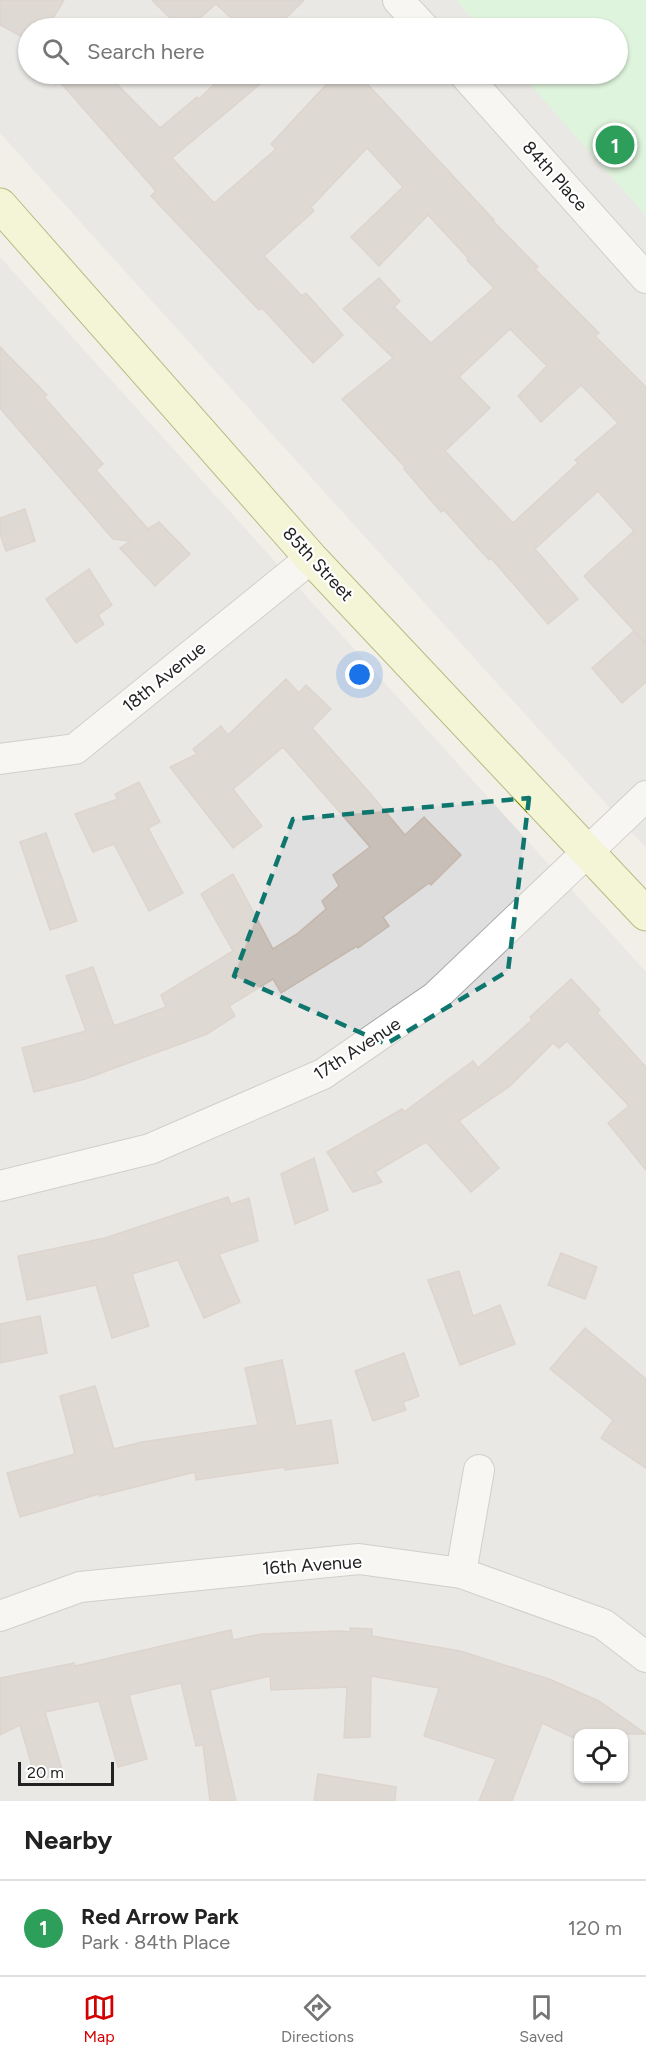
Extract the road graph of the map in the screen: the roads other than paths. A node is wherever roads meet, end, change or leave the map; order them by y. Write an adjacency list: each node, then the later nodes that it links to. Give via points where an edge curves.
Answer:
1 (398, 0): 2 (street)
2 (415, 18)
3 (473, 84): 5 (street, 84th Place)
4 (0, 205): 6 (street, 85th Street)
5 (646, 278)
6 (311, 558): 7 (street, 18th Avenue, via 75,748); 9 (street, 85th Street)
7 (0, 759)
8 (646, 796): 9 (street, 17th Avenue)
9 (588, 851): 10 (street, 85th Street); 11 (street, 17th Avenue, via 435,998 323,1074 150,1149)
10 (646, 914)
11 (0, 1186)
12 (478, 1470): 13 (street)
13 (461, 1573): 14 (street, 16th Avenue, via 359,1559 80,1587); 15 (street, 16th Avenue, via 603,1624)
14 (0, 1616)
15 (646, 1657)

